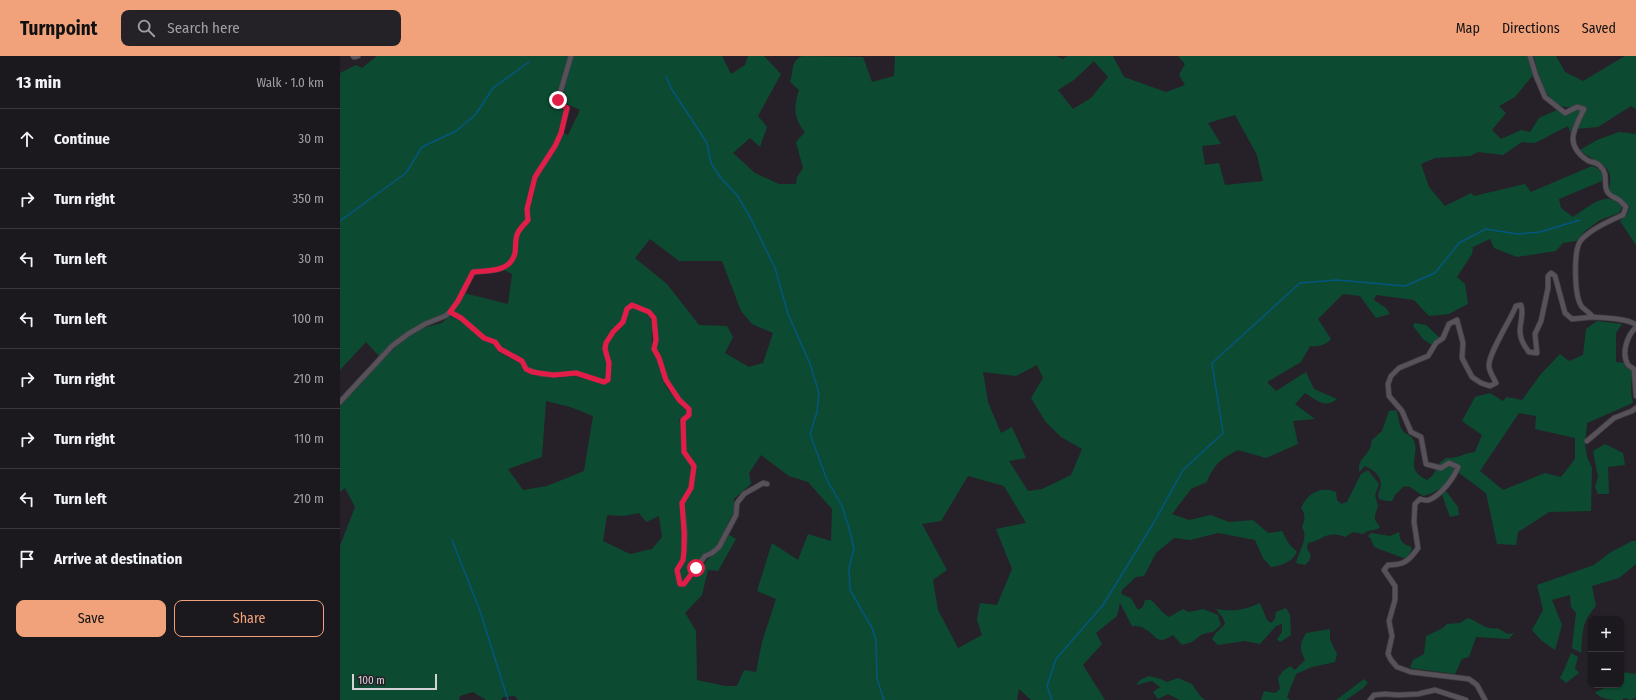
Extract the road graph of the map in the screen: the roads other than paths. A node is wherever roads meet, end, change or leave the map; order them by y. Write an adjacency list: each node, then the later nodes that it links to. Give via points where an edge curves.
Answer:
1 (353, 56): 2 (street)
2 (358, 56)
3 (571, 56): 5 (street, via 558,100 567,108 561,133 535,177 527,209 528,220 517,233 512,260 501,269 473,272)
4 (1530, 56): 6 (street, via 1545,97 1565,113 1577,107 1584,110 1573,131 1573,144 1588,161 1600,165 1606,177 1606,190 1626,207 1623,215 1606,222 1581,240 1577,248 1578,298 1581,306)
5 (450, 312): 9 (street, via 425,324 392,346); 12 (street, via 484,338 495,342 500,349 522,361 526,369 532,372 554,375 576,373 604,382 608,380 609,363 606,343 623,322 627,309 632,305 649,312 654,318 654,349 666,380 679,400 689,409 689,415 683,420 684,452 694,466 691,488 682,503 684,551 683,560 677,570 680,584 684,584 705,556 719,547 736,515 737,503 744,494 763,483)
6 (1594, 317): 7 (street, via 1625,321); 15 (street, via 1572,318 1565,313 1555,276 1551,273 1548,276 1541,321 1535,334 1537,353 1529,352 1523,344 1520,331 1523,312 1521,305 1516,306 1511,320 1489,358 1489,368 1496,383 1490,386 1472,377 1462,358 1463,344 1457,320 1449,324 1443,338 1436,343 1428,356 1398,368 1388,384 1389,396 1402,410 1411,432 1421,437 1426,464 1441,468 1449,463 1458,467 1454,477 1436,495 1428,500 1420,499 1415,504 1414,522 1418,548 1410,560 1388,565 1384,570 1395,586 1395,600 1389,621 1392,636 1388,654 1397,667 1411,672 1468,679 1477,685)
7 (1636, 326): 8 (street, via 1627,341 1626,357 1628,365 1634,369)
8 (1636, 396)
9 (340, 402)
10 (1636, 408): 11 (street, via 1614,418)
11 (1587, 441)
12 (768, 484)
13 (1370, 700): 14 (street, via 1374,696 1385,694 1418,694 1435,690)
14 (1466, 700)
15 (1485, 700)

